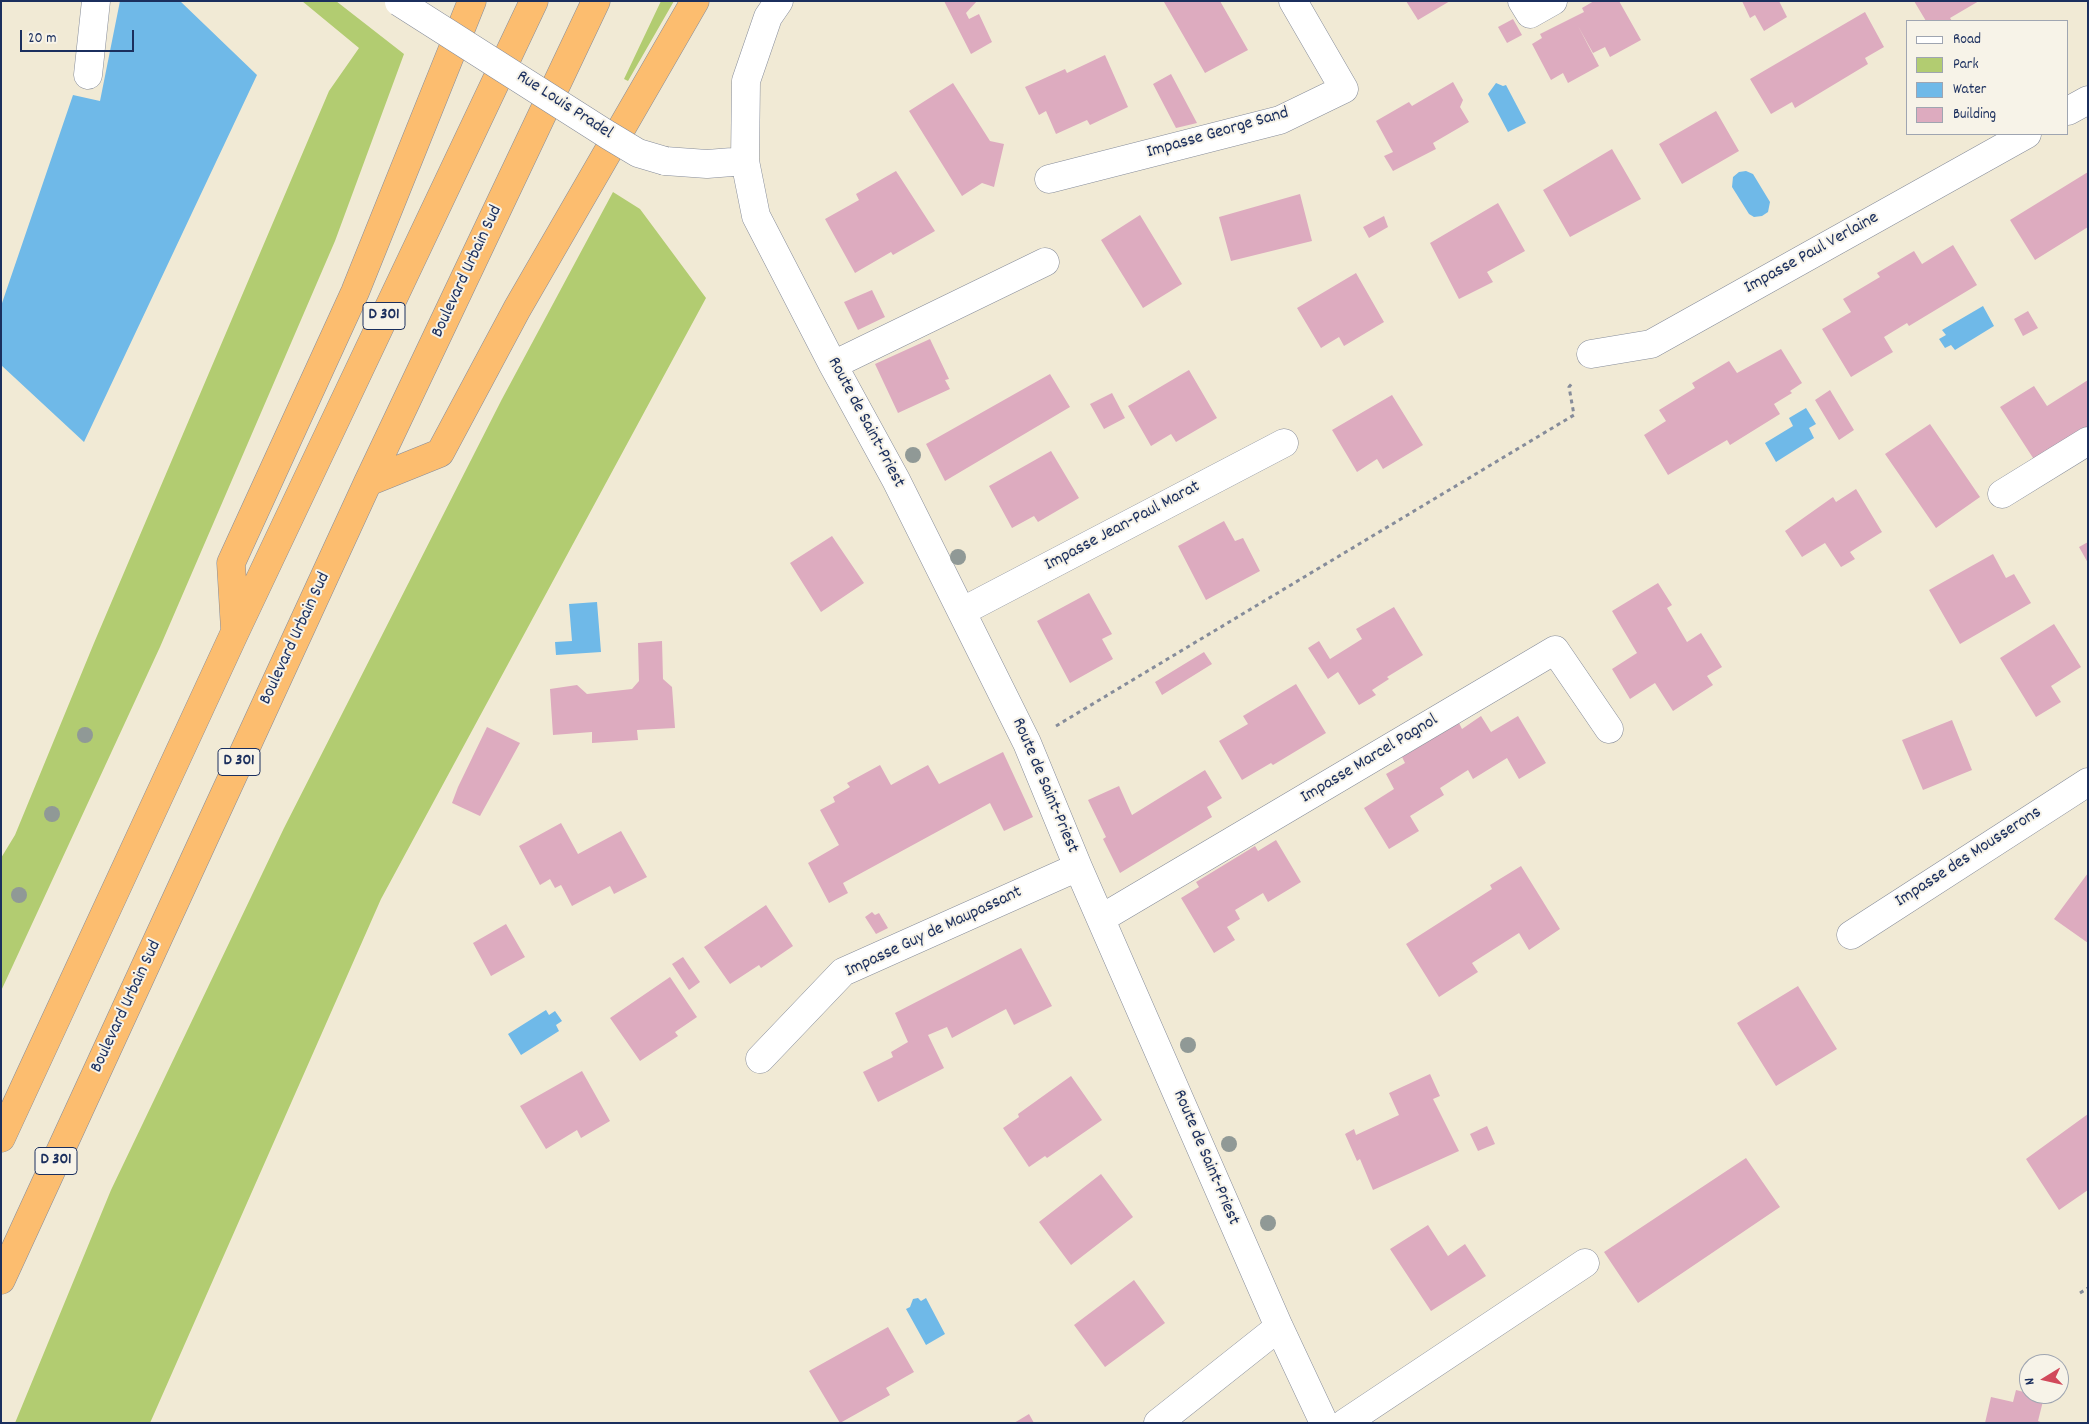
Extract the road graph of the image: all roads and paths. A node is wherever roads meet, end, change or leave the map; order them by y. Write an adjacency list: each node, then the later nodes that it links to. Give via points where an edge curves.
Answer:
1 (96, 1): 11 (street)
2 (398, 1): 15 (street, Rue Louis Pradel, bridge, via 638,153 665,161 707,164)
3 (472, 1): 25 (highway, via 355,292 231,563)
4 (534, 1): 25 (highway, D 301)
5 (596, 1): 22 (highway, Boulevard Urbain Sud / D 301)
6 (695, 1): 22 (highway, via 517,309 440,453)
7 (779, 1): 15 (street, Route de Saint-Priest, via 768,17 746,81)
8 (1293, 1): 16 (street, Impasse George Sand, via 1344,89 1280,120)
9 (1522, 1): 10 (street, via 1530,14)
10 (1553, 1)
11 (88, 75)
12 (2088, 100): 13 (street)
13 (2069, 110)
14 (2025, 135): 18 (street, Impasse Paul Verlaine, via 1651,344)
15 (745, 161): 19 (street, Route de Saint-Priest, via 756,216)
16 (1049, 179)
17 (1045, 262): 19 (street)
18 (1591, 354): 27 (path, via 1569,388 1574,415)
19 (833, 365): 24 (street, Route de Saint-Priest)
20 (2088, 441): 23 (street)
21 (1284, 443): 24 (street, Impasse Jean-Paul Marat)
22 (368, 482): 35 (highway, Boulevard Urbain Sud / D 301)
23 (2002, 494)
24 (963, 611): 27 (street, Route de Saint-Priest)
25 (235, 632): 33 (highway, D 301)
26 (1609, 729): 30 (street, Impasse Marcel Pagnol, via 1555,650)
27 (1027, 742): 29 (street, Route de Saint-Priest)
28 (2088, 782): 31 (street, Impasse des Mousserons)
29 (1078, 867): 30 (street, Route de Saint-Priest); 32 (street, Impasse Guy de Maupassant, via 843,972)
30 (1102, 918): 38 (street, Route de Saint-Priest)
31 (1851, 935)
32 (760, 1059)
33 (1, 1138)
34 (1585, 1263): 41 (street)
35 (1, 1280)
36 (2088, 1288): 37 (path)
37 (2080, 1293)
38 (1279, 1327): 39 (street); 40 (street, Route de Saint-Priest)
39 (1158, 1423)
40 (1324, 1423)
41 (1344, 1423)

